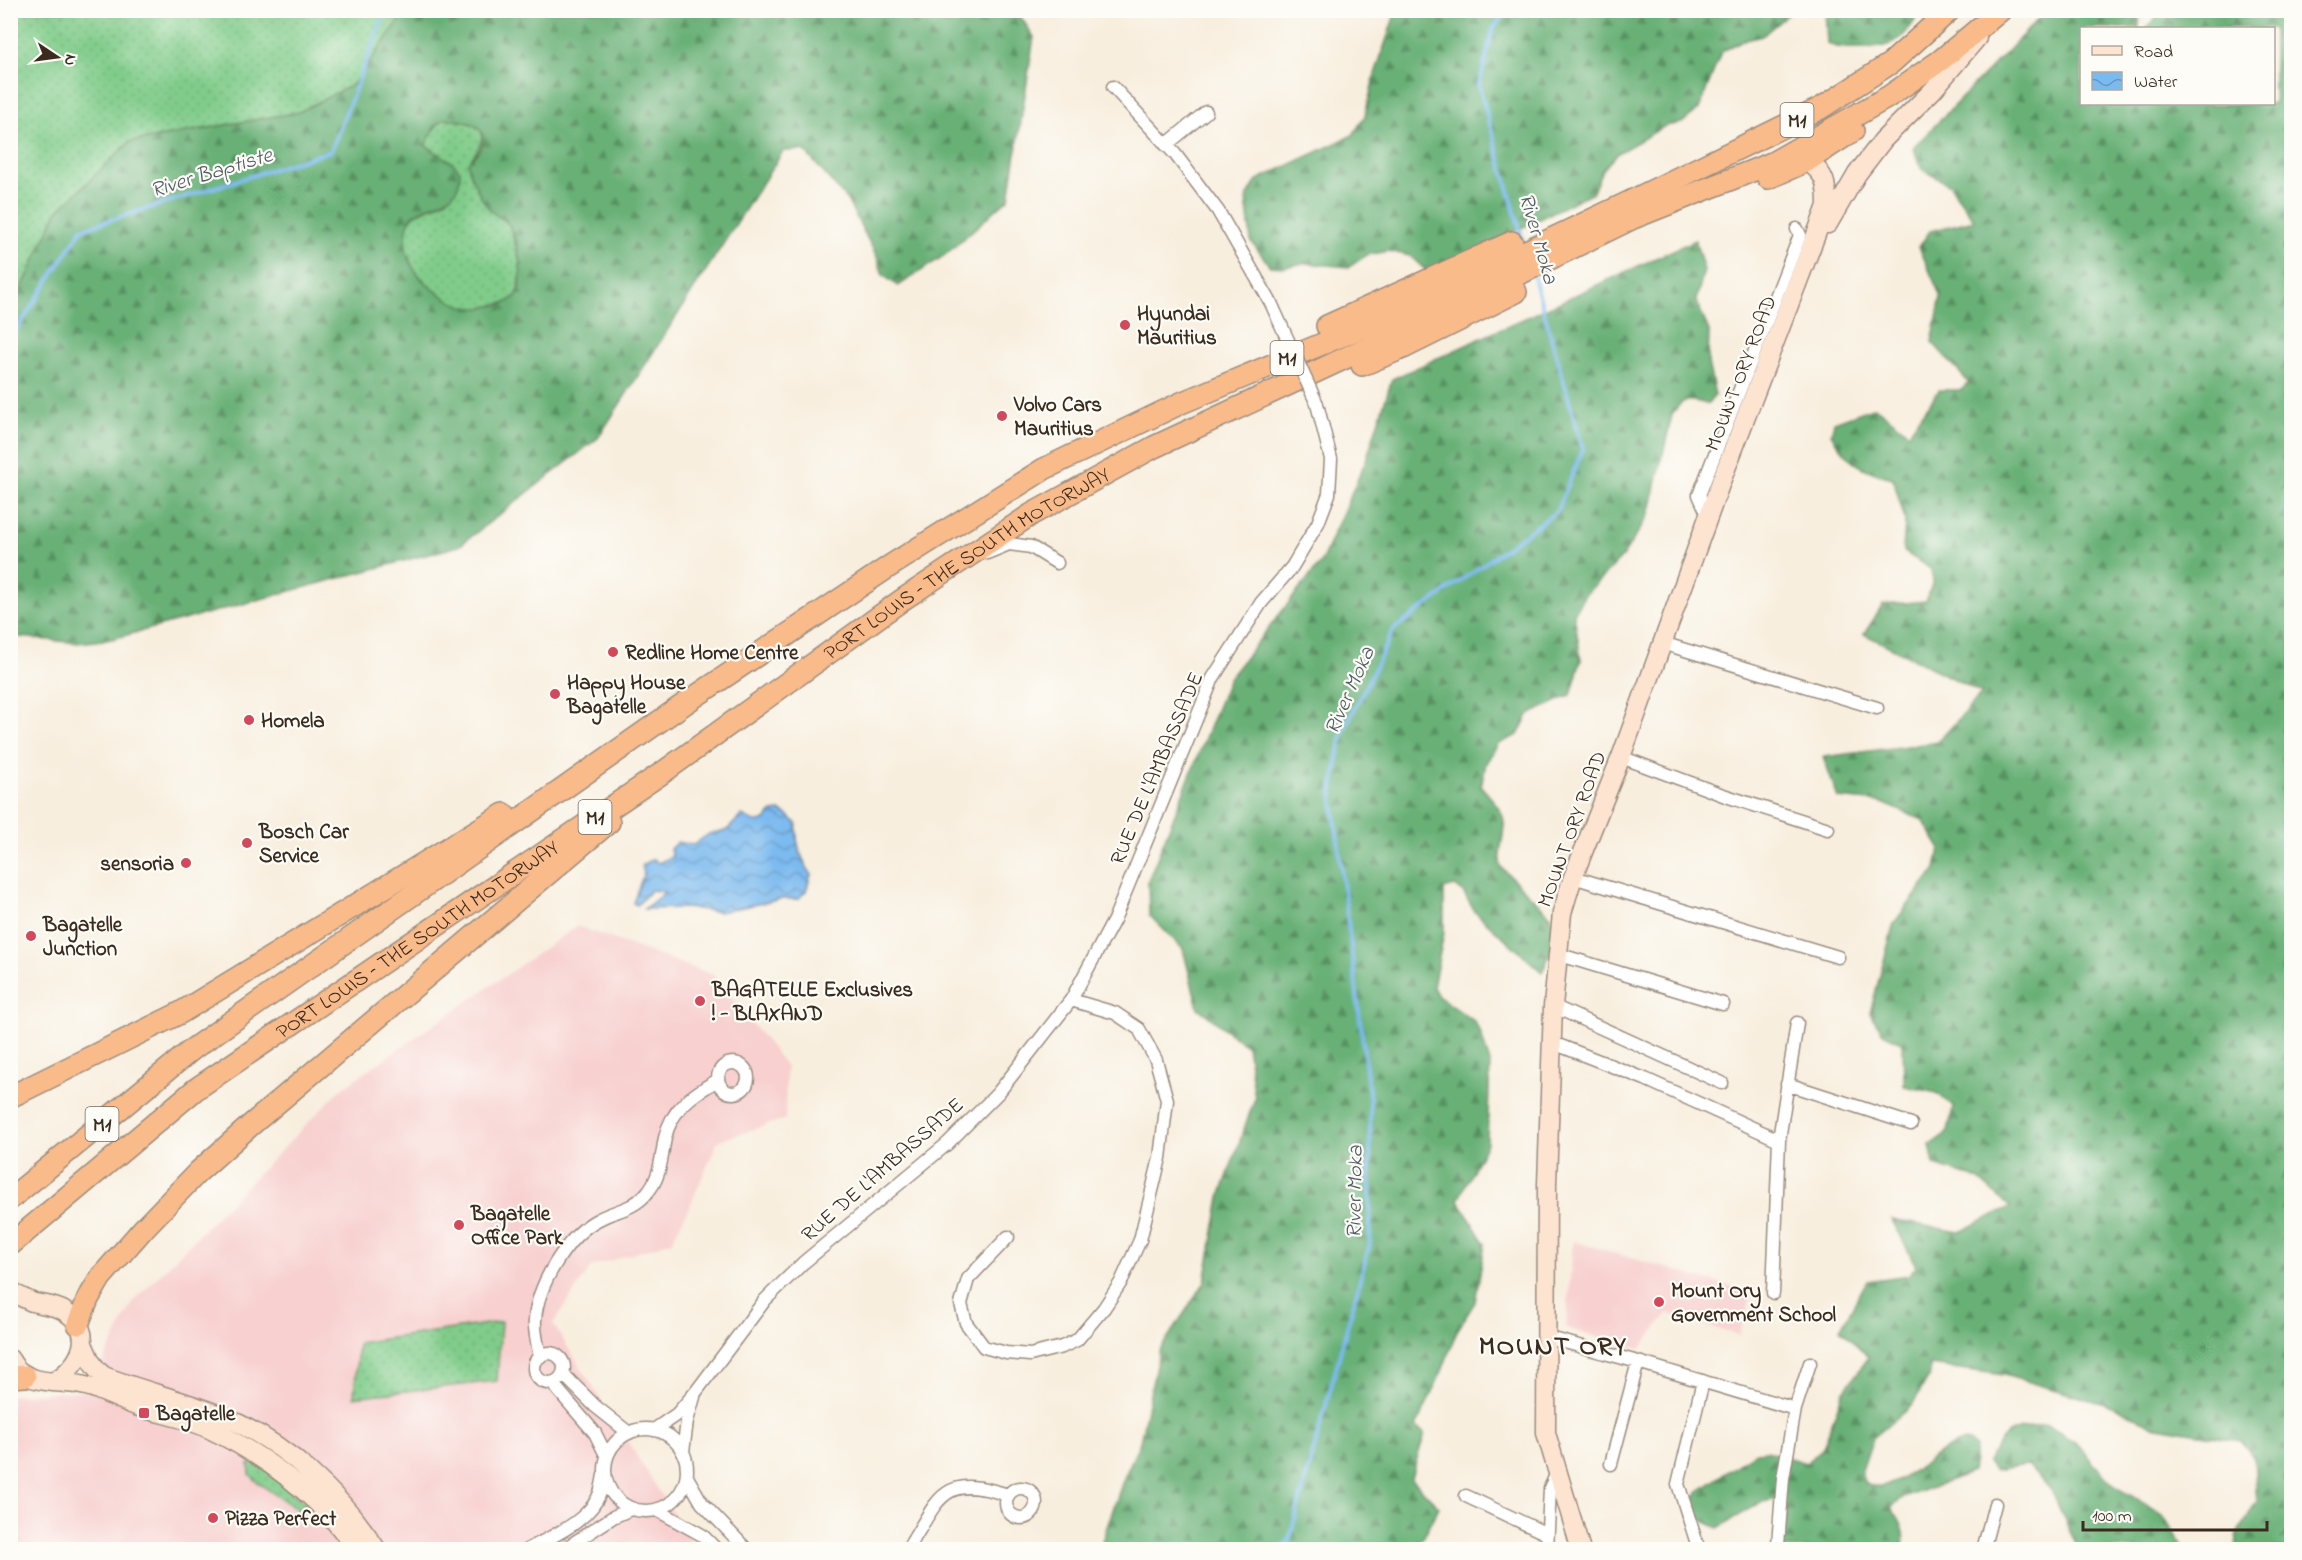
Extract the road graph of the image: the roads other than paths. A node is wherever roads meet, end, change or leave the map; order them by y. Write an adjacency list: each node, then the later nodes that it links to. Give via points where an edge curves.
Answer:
1 (1950, 10): 8 (highway, PORT LOUIS – THE SOUTH MOTORWAY / M1, via 1891,63 1806,115)
2 (1999, 12): 3 (highway, PORT LOUIS – THE SOUTH MOTORWAY / M1); 10 (main road, MOUNT ORY ROAD, via 1933,90 1883,140)
3 (1941, 60): 7 (highway, via 1923,85); 8 (highway, PORT LOUIS – THE SOUTH MOTORWAY / M1, via 1888,96 1772,163)
4 (1113, 87): 6 (street, RUE DE L'AMBASSADE)
5 (1206, 112): 6 (street)
6 (1166, 145): 24 (street, RUE DE L'AMBASSADE, bridge, via 1218,210 1271,303 1317,404 1331,459 1329,494 1318,523 1292,567 1261,603 1213,678 1114,920)
7 (1807, 161): 8 (highway); 10 (main road, MOUNT ORY ROAD, via 1819,170 1827,185 1827,206)
8 (1630, 211): 11 (highway, PORT LOUIS – THE SOUTH MOTORWAY / M1); 11 (highway)
9 (1797, 229): 12 (street, via 1800,235 1700,495)
10 (1808, 259): 12 (main road, MOUNT ORY ROAD)
11 (1397, 323): 14 (highway, PORT LOUIS – THE SOUTH MOTORWAY / M1, via 1305,375 1154,447 1032,514); 16 (highway, PORT LOUIS – THE SOUTH MOTORWAY / M1, via 1181,403 1044,469)
12 (1709, 518): 15 (main road, MOUNT ORY ROAD)
13 (1057, 563): 14 (street, via 1031,547 1009,544)
14 (902, 600): 19 (highway, PORT LOUIS – THE SOUTH MOTORWAY / M1)
15 (1662, 643): 17 (street); 18 (main road, MOUNT ORY ROAD)
16 (687, 702): 32 (highway, via 180,1013); 35 (highway, PORT LOUIS – THE SOUTH MOTORWAY / M1, via 194,1048)
17 (1877, 708)
18 (1621, 757): 20 (street); 21 (main road, MOUNT ORY ROAD)
19 (662, 773): 37 (highway, PORT LOUIS – THE SOUTH MOTORWAY / M1, via 196,1089); 40 (highway, via 198,1172 101,1276)
20 (1828, 829)
21 (1573, 877): 22 (main road, MOUNT ORY ROAD, via 1562,914); 23 (street)
22 (1557, 954): 25 (street); 26 (main road, MOUNT ORY ROAD)
23 (1838, 957)
24 (1071, 1000): 36 (street, via 1115,1013 1139,1029 1156,1060 1167,1100 1160,1158 1140,1240 1121,1282 1077,1340 1030,1355 984,1347 966,1323 960,1304 968,1279); 52 (street, RUE DE L'AMBASSADE, via 998,1093 947,1144 803,1263 765,1300)
25 (1723, 1004)
26 (1553, 1006): 28 (main road, MOUNT ORY ROAD); 30 (street)
27 (1797, 1023): 31 (street)
28 (1553, 1043): 34 (street, via 1645,1079); 41 (main road, MOUNT ORY ROAD)
29 (718, 1080): 43 (street, via 692,1095 674,1115 665,1137 663,1160 647,1193 629,1208 597,1220 552,1266 535,1321)
30 (1722, 1083)
31 (1787, 1084): 33 (street); 34 (street)
32 (10, 1097)
33 (1911, 1124)
34 (1779, 1140): 39 (street)
35 (10, 1199)
36 (1008, 1238)
37 (10, 1245)
38 (10, 1292): 40 (main road, via 64,1311)
39 (1773, 1293)
40 (78, 1324): 42 (main road)
41 (1546, 1337): 45 (street); 60 (main road, MOUNT ORY ROAD, via 1546,1433)
42 (84, 1346): 50 (main road, via 71,1368); 70 (main road, via 104,1377 225,1417 272,1444 319,1480)
43 (540, 1357): 47 (street, via 549,1353 558,1356 564,1365); 51 (street, via 535,1365 536,1375 543,1382)
44 (10, 1359): 48 (main road)
45 (1638, 1362): 49 (street); 58 (street)
46 (1810, 1363): 53 (street)
47 (563, 1374): 51 (street); 55 (street)
48 (18, 1376): 50 (main road)
49 (1704, 1381): 53 (street); 78 (street, via 1678,1484)
50 (53, 1382): 69 (main road, via 97,1389 230,1440 302,1489)
51 (552, 1383): 57 (street, via 595,1433)
52 (695, 1393): 54 (street, RUE DE L'AMBASSADE, via 677,1414); 56 (street)
53 (1795, 1408): 68 (street, via 1783,1478)
54 (654, 1430): 55 (street); 56 (street, via 671,1438)
55 (629, 1433): 57 (street)
56 (683, 1452): 61 (street)
57 (607, 1457): 59 (street)
58 (1611, 1464)
59 (605, 1470): 65 (street, via 612,1494); 71 (street, via 600,1494 591,1509)
60 (1557, 1473): 67 (street, via 1550,1488); 77 (main road, MOUNT ORY ROAD)
61 (687, 1477): 66 (street, via 677,1498); 74 (street, via 702,1503)
62 (1008, 1495): 75 (street, via 971,1486 954,1488 944,1494)
63 (1466, 1496): 67 (street)
64 (1995, 1504): 79 (street)
65 (631, 1509): 66 (street); 72 (street)
66 (657, 1510): 73 (street, via 702,1535)
67 (1547, 1534): 76 (street)
68 (1778, 1545)
69 (356, 1550)
70 (377, 1550)
71 (527, 1550)
72 (563, 1550)
73 (717, 1550)
74 (747, 1550)
75 (907, 1550)
76 (1547, 1550)
77 (1581, 1550)
78 (1699, 1550)
79 (1983, 1550)

